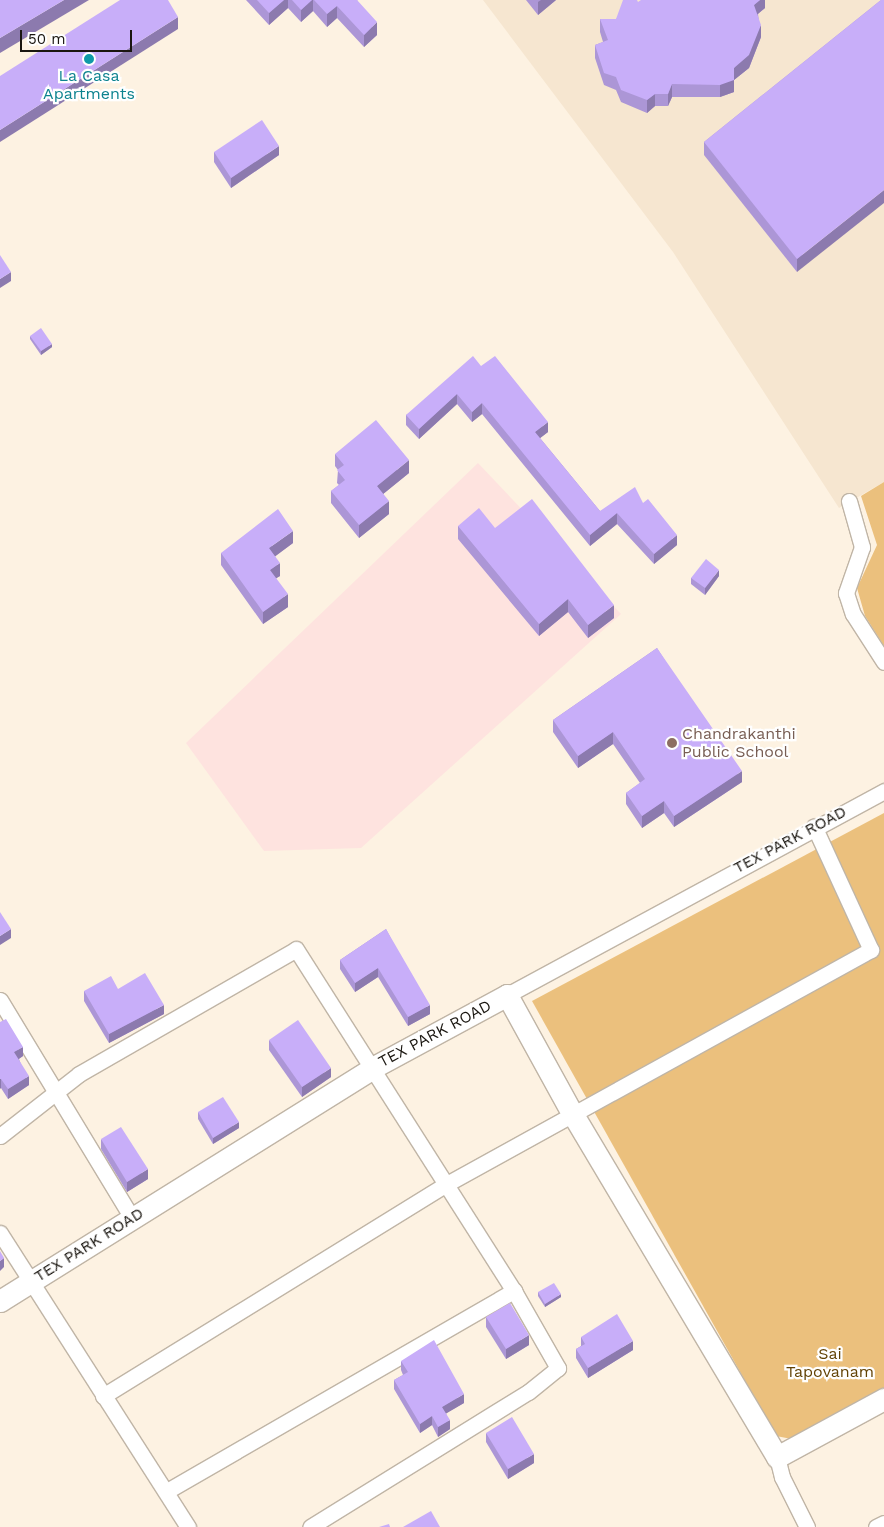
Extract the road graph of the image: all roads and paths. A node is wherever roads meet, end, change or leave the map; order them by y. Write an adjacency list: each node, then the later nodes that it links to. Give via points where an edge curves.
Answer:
1 (849, 501): 2 (street, via 862,547 846,593 853,614)
2 (884, 662)
3 (884, 791): 4 (street, TEX PARK ROAD)
4 (814, 826): 5 (street, TEX PARK ROAD); 9 (street, via 871,950)
5 (507, 995): 7 (street, TEX PARK ROAD); 9 (street)
6 (0, 1000): 8 (street)
7 (374, 1067): 8 (street, via 296,949); 11 (street); 12 (street, TEX PARK ROAD)
8 (53, 1092): 10 (street); 12 (street)
9 (572, 1113): 11 (street); 19 (street)
10 (0, 1136)
11 (443, 1186): 15 (street); 17 (street)
12 (132, 1218): 14 (street, TEX PARK ROAD)
13 (0, 1234): 14 (street)
14 (31, 1282): 16 (street, TEX PARK ROAD); 17 (street)
15 (514, 1291): 20 (street); 23 (street, via 558,1368 528,1392)
16 (0, 1301)
17 (103, 1396): 20 (street)
18 (884, 1399): 19 (street)
19 (777, 1457): 24 (street, via 782,1477)
20 (167, 1491): 22 (street)
21 (884, 1523): 25 (street)
22 (188, 1527)
23 (310, 1527)
24 (807, 1527)
25 (876, 1527)

